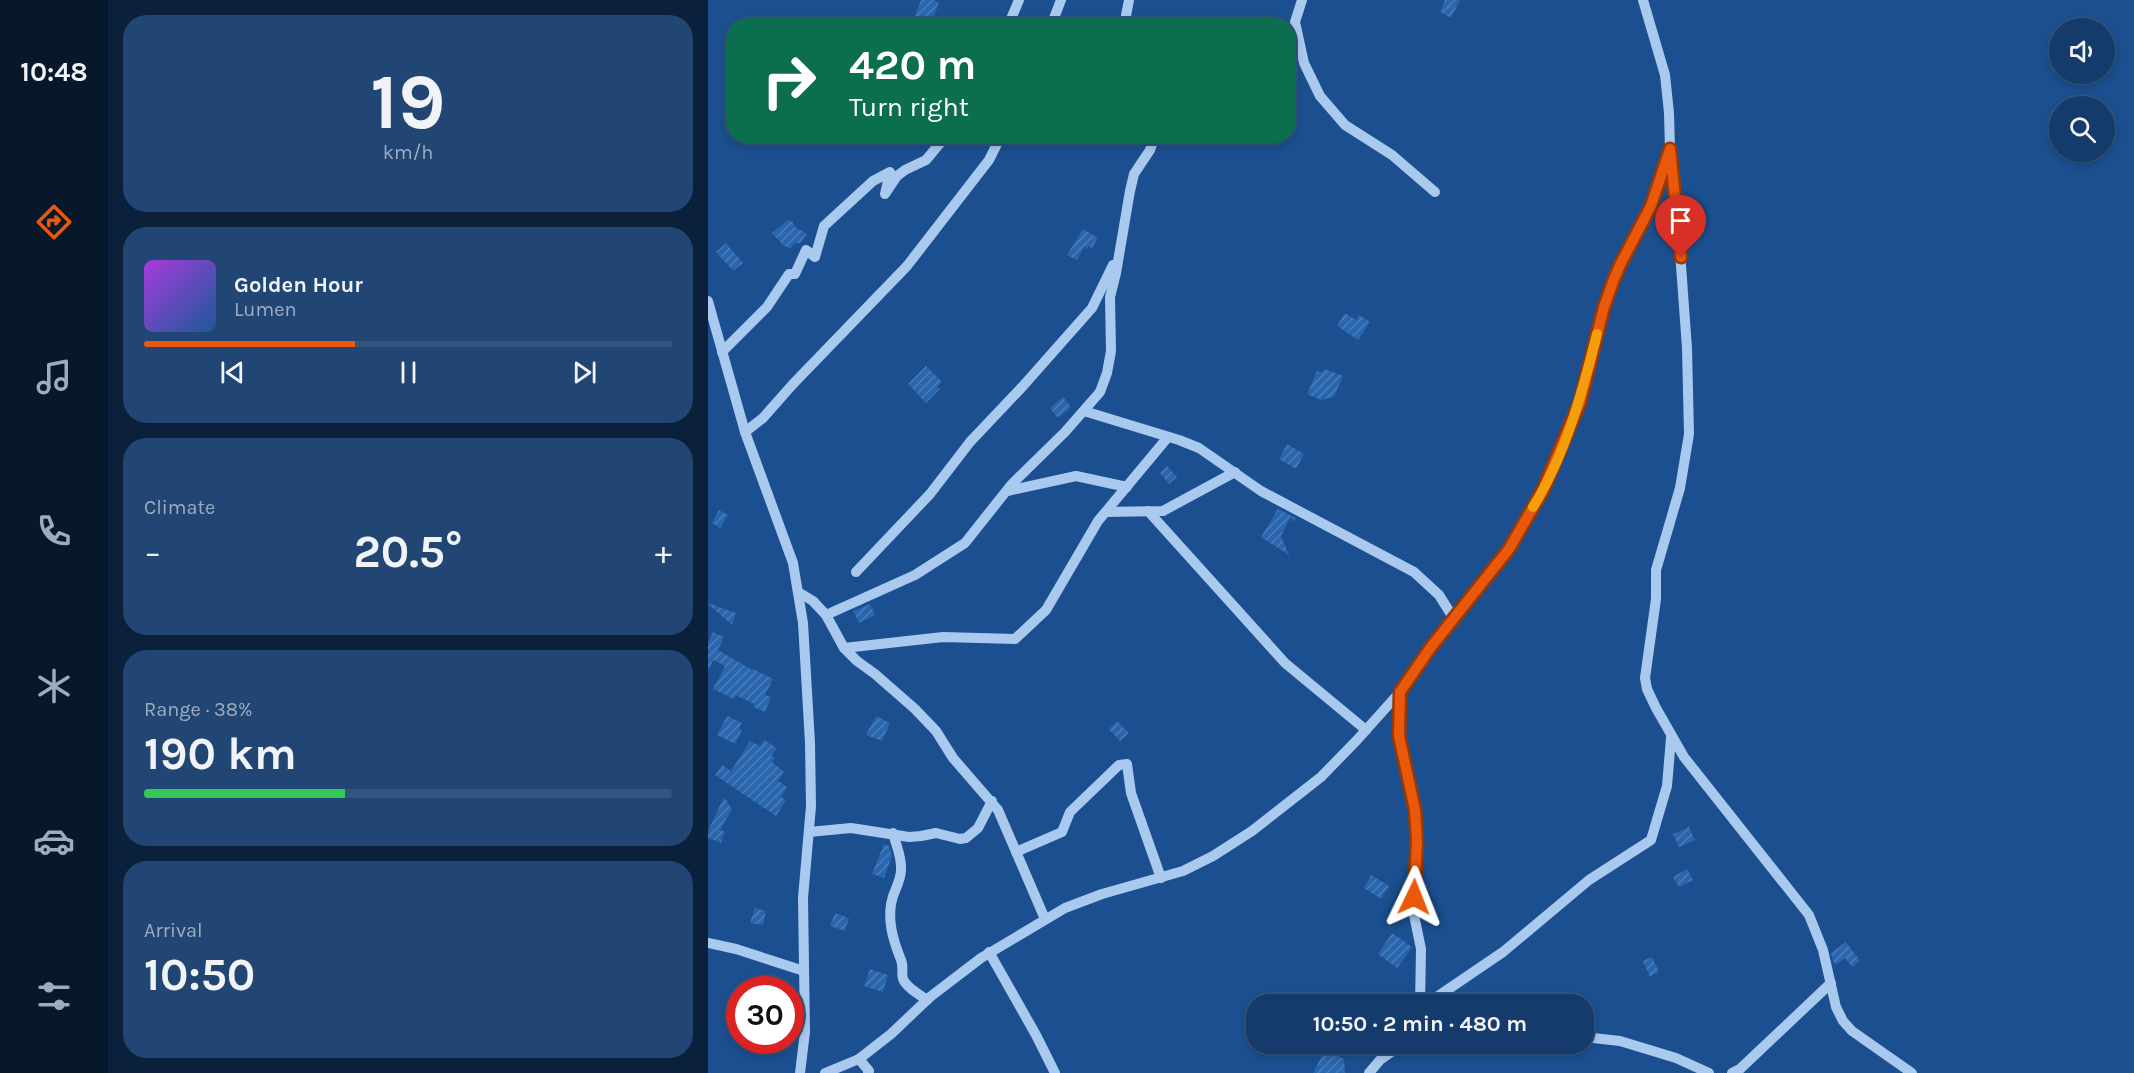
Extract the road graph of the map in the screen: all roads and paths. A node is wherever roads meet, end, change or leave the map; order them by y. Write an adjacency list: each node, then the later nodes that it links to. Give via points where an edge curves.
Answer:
1 (1019, 0): 6 (street)
2 (1061, 0): 7 (street)
3 (1129, 0): 8 (street)
4 (1302, 0): 9 (street)
5 (1643, 0): 14 (street, via 1665,75)
6 (1011, 18)
7 (1054, 18)
8 (1126, 18)
9 (1296, 19)
10 (1296, 27): 15 (street, via 1304,63 1320,96 1345,125 1392,155)
11 (939, 144): 18 (street, via 926,160 897,176 885,194 890,172 873,181 824,226 815,257 806,250 795,274 789,273 767,307)
12 (997, 144): 20 (street, via 989,160 907,266)
13 (1152, 144): 16 (street, via 1134,174)
14 (1670, 149): 30 (street, via 1651,206 1614,279 1580,402 1543,490 1509,549); 34 (street, via 1684,300 1689,434 1680,488 1656,570 1645,678)
15 (1435, 192)
16 (1120, 253): 19 (street, via 1110,297 1112,351 1107,373 1100,392); 27 (street, via 1092,308 970,442 930,494)
17 (708, 301): 18 (street)
18 (722, 352): 20 (street)
19 (1084, 411): 21 (street); 24 (street)
20 (746, 432): 28 (street, via 793,563)
21 (1168, 437): 22 (street, via 1199,448); 23 (street)
22 (1235, 472): 26 (street, via 1163,511); 30 (street, via 1261,491 1414,572 1439,595)
23 (1127, 487): 24 (street, via 1076,476); 25 (street)
24 (1007, 491): 29 (street, via 953,552 915,575)
25 (1106, 512): 26 (street); 31 (street, via 1046,610 1015,639 943,637)
26 (1148, 512): 33 (street, via 1285,663)
27 (856, 572)
28 (798, 592): 29 (street); 36 (street, via 810,743)
29 (826, 615): 31 (street)
30 (1454, 619): 32 (street)
31 (844, 648): 35 (street, via 936,730 953,758)
32 (1400, 692): 33 (street); 45 (street, via 1399,736 1415,810 1414,915 1421,949)
33 (1366, 730): 39 (street, via 1321,777 1252,831 1213,856)
34 (1671, 738): 44 (street, via 1809,915); 46 (street, via 1667,786 1651,840 1589,880 1503,952)
35 (992, 801): 37 (street, via 978,828 966,838); 38 (street)
36 (809, 832): 37 (street, via 851,828); 43 (street, via 802,898)
37 (892, 833): 47 (street, via 902,872 892,898 891,930 905,983)
38 (1016, 852): 39 (street, via 1062,831 1070,812 1119,765 1127,764 1131,793); 40 (street)
39 (1161, 878): 40 (street, via 1081,900)
40 (1045, 919): 42 (street)
41 (708, 943): 43 (street)
42 (989, 952): 47 (street); 54 (street)
43 (804, 971): 51 (street, via 805,1032)
44 (1831, 983): 57 (street); 58 (street, via 1836,1007 1852,1031)
45 (1420, 994)
46 (1441, 994)
47 (927, 1000): 50 (street)
48 (1594, 1038): 56 (street, via 1665,1054)
49 (1389, 1054): 55 (street)
50 (859, 1059): 52 (street); 53 (street)
51 (800, 1073)
52 (825, 1073)
53 (868, 1073)
54 (1055, 1073)
55 (1369, 1073)
56 (1709, 1073)
57 (1732, 1073)
58 (1912, 1073)

